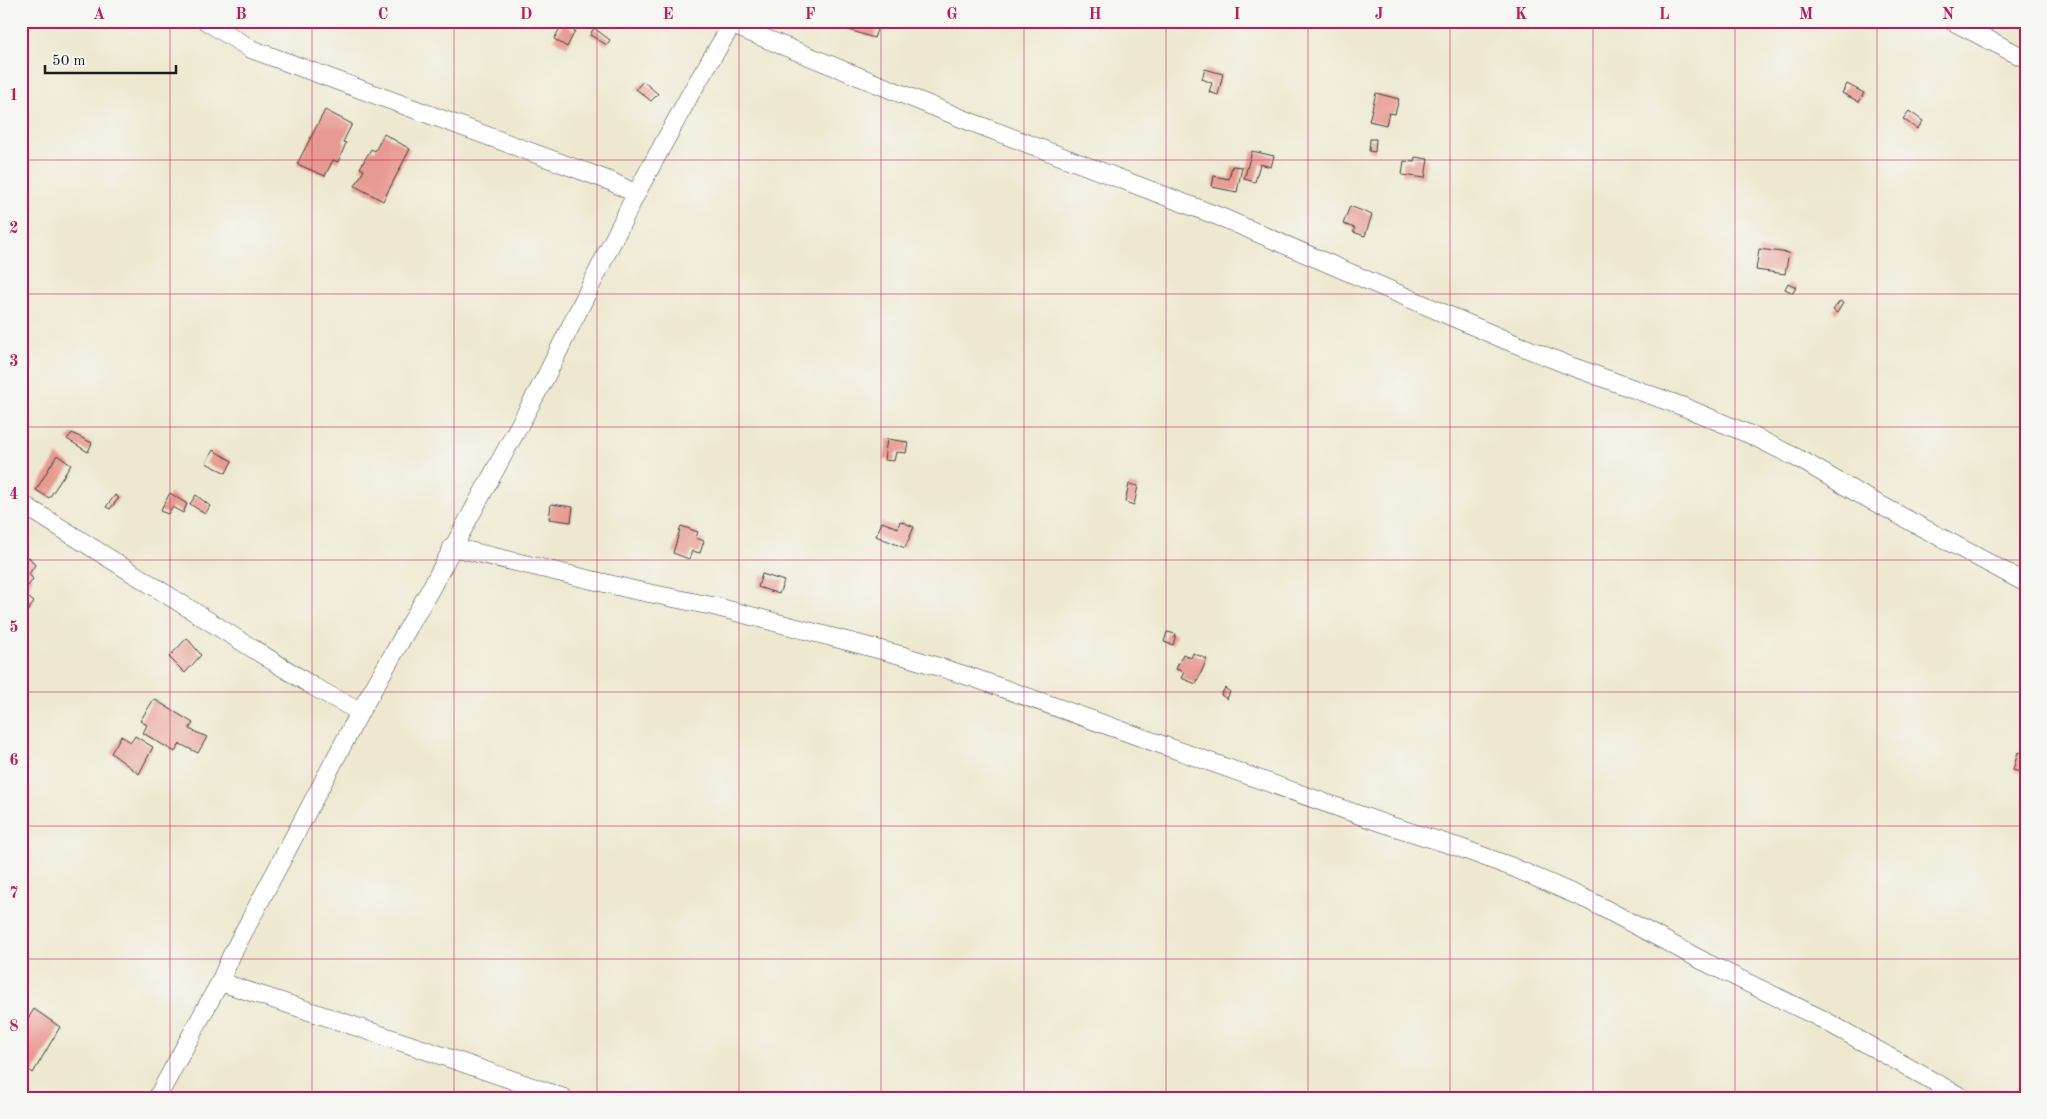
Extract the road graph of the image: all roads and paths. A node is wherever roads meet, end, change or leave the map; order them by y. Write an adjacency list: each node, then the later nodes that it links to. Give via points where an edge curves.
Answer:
1 (206, 21): 5 (street, via 270,56 610,181)
2 (1952, 21): 4 (street)
3 (733, 23): 5 (street); 8 (street, via 971,122 1223,218 1549,357 1751,434)
4 (2026, 59)
5 (636, 194): 7 (street, via 546,376)
6 (21, 503): 9 (street, via 314,687)
7 (452, 547): 9 (street); 13 (street, via 717,607 904,656 1458,847 1590,901 1822,1019)
8 (2026, 583)
9 (360, 712): 10 (street)
10 (220, 982): 11 (street); 12 (street)
11 (157, 1098)
12 (564, 1098)
13 (1963, 1098)

